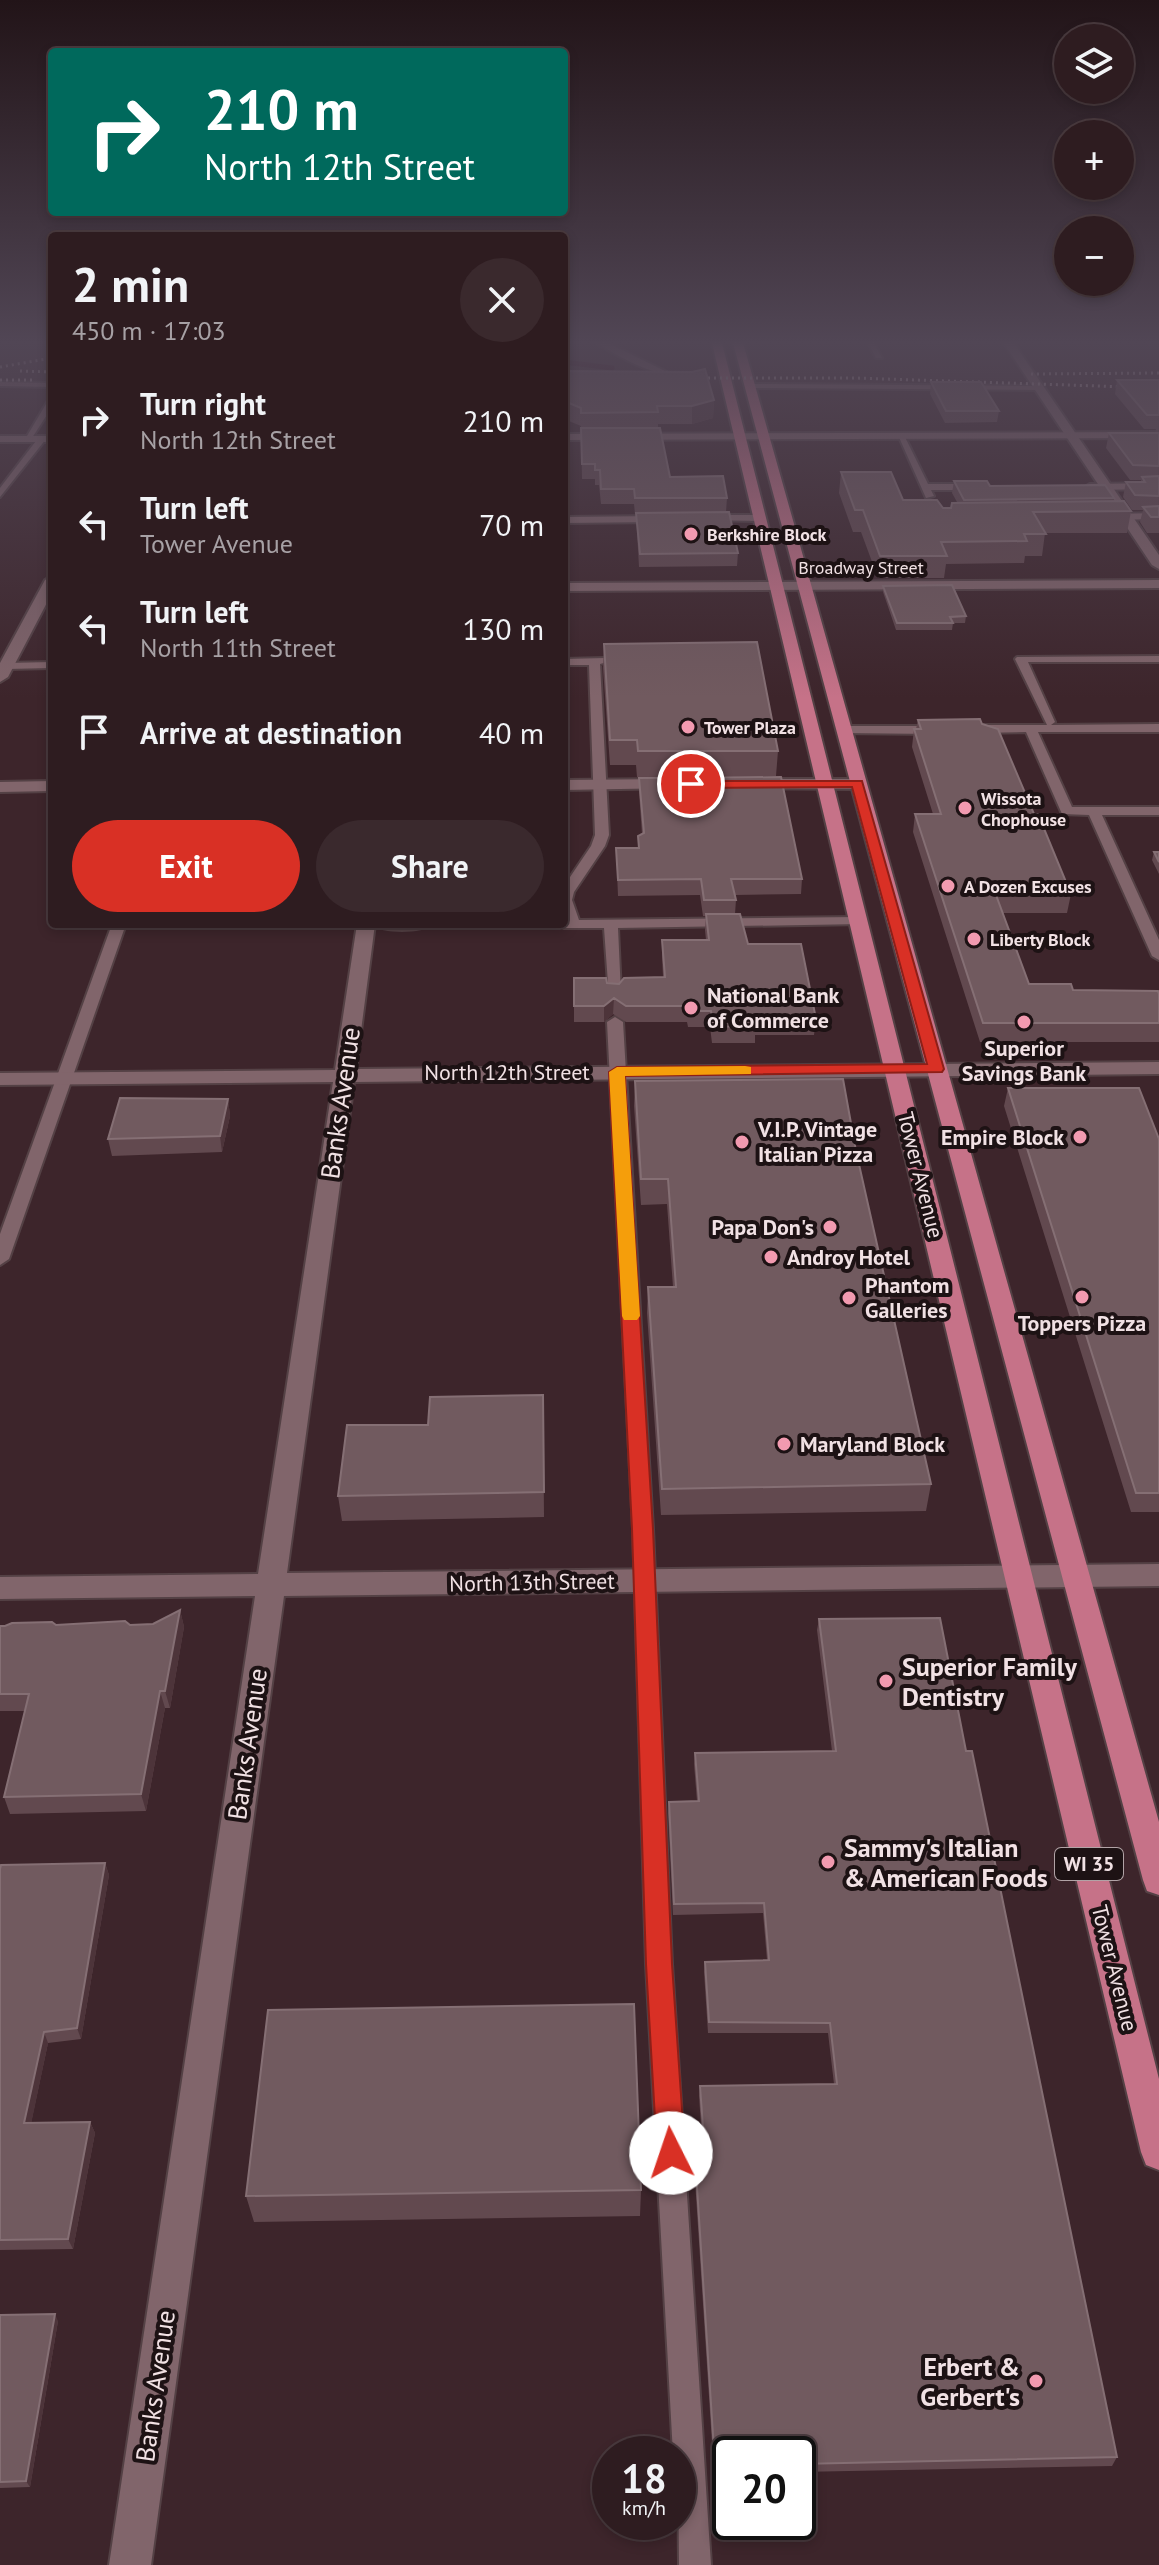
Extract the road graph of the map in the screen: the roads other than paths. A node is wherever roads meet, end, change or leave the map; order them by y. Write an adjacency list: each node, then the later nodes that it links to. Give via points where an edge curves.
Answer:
1 (30, 459): 11 (lane)
2 (744, 459): 18 (main road, Tower Avenue / WI 35)
3 (768, 459): 23 (main road, Tower Avenue / WI 35)
4 (911, 459): 8 (lane)
5 (1087, 459): 6 (street)
6 (1106, 486): 7 (lane); 10 (lane); 13 (street)
7 (1159, 486)
8 (925, 487): 9 (lane); 12 (lane)
9 (985, 487)
10 (1076, 487)
11 (0, 494)
12 (935, 508)
13 (1126, 516): 14 (lane); 15 (lane); 20 (street)
14 (1159, 516)
15 (1095, 517)
16 (674, 518): 19 (lane)
17 (703, 518): 18 (lane)
18 (758, 518): 22 (main road, Tower Avenue / WI 35)
19 (568, 520)
20 (1159, 565)
21 (1159, 584): 23 (street, Broadway Street)
22 (776, 586): 23 (street, Broadway Street); 24 (street, Broadway Street); 38 (main road, Tower Avenue / WI 35)
23 (805, 586): 35 (main road, Tower Avenue / WI 35)
24 (568, 587)
25 (48, 589): 30 (street)
26 (1159, 659): 32 (lane, via 1021,659)
27 (594, 661): 28 (lane); 29 (lane); 41 (lane)
28 (625, 661)
29 (568, 662)
30 (4, 664): 31 (lane)
31 (48, 665)
32 (1049, 722)
33 (1159, 728): 34 (lane)
34 (1031, 729): 35 (lane); 44 (lane, via 1067,811)
35 (843, 730): 39 (main road, Tower Avenue / WI 35)
36 (691, 784): 41 (street)
37 (737, 784): 38 (street)
38 (824, 784): 39 (street); 47 (main road, Tower Avenue / WI 35)
39 (857, 784): 57 (main road, Tower Avenue / WI 35)
40 (568, 785): 41 (street)
41 (601, 785): 46 (lane, via 602,835)
42 (48, 786): 43 (street)
43 (0, 787)
44 (1094, 811): 45 (lane); 52 (lane)
45 (1159, 811)
46 (568, 891)
47 (858, 921): 48 (lane); 56 (main road, Tower Avenue / WI 35)
48 (611, 923): 49 (lane); 53 (lane)
49 (569, 924)
50 (118, 928): 60 (lane)
51 (365, 928): 59 (street, Banks Avenue)
52 (1159, 956)
53 (614, 994)
54 (615, 1022): 58 (lane)
55 (1159, 1068): 57 (street, North 12th Street)
56 (895, 1069): 57 (street, North 12th Street); 58 (street, North 12th Street); 65 (main road, Tower Avenue / WI 35)
57 (936, 1069): 64 (main road, Tower Avenue / WI 35)
58 (617, 1072): 59 (street, North 12th Street); 66 (lane)
59 (344, 1076): 60 (street, North 12th Street); 67 (street, Banks Avenue)
60 (64, 1078): 61 (street, North 12th Street); 62 (lane)
61 (0, 1079)
62 (0, 1259)
63 (1159, 1575): 64 (street, North 13th Street)
64 (1078, 1576): 65 (street, North 13th Street); 69 (main road, Tower Avenue / WI 35)
65 (1020, 1577): 66 (street, North 13th Street); 70 (main road, Tower Avenue / WI 35)
66 (644, 1581): 67 (street, North 13th Street); 72 (lane, via 659,1964)
67 (270, 1585): 68 (street, North 13th Street); 71 (street, Banks Avenue)
68 (0, 1588)
69 (1159, 1880)
70 (1159, 2152)
71 (130, 2565)
72 (695, 2565)

